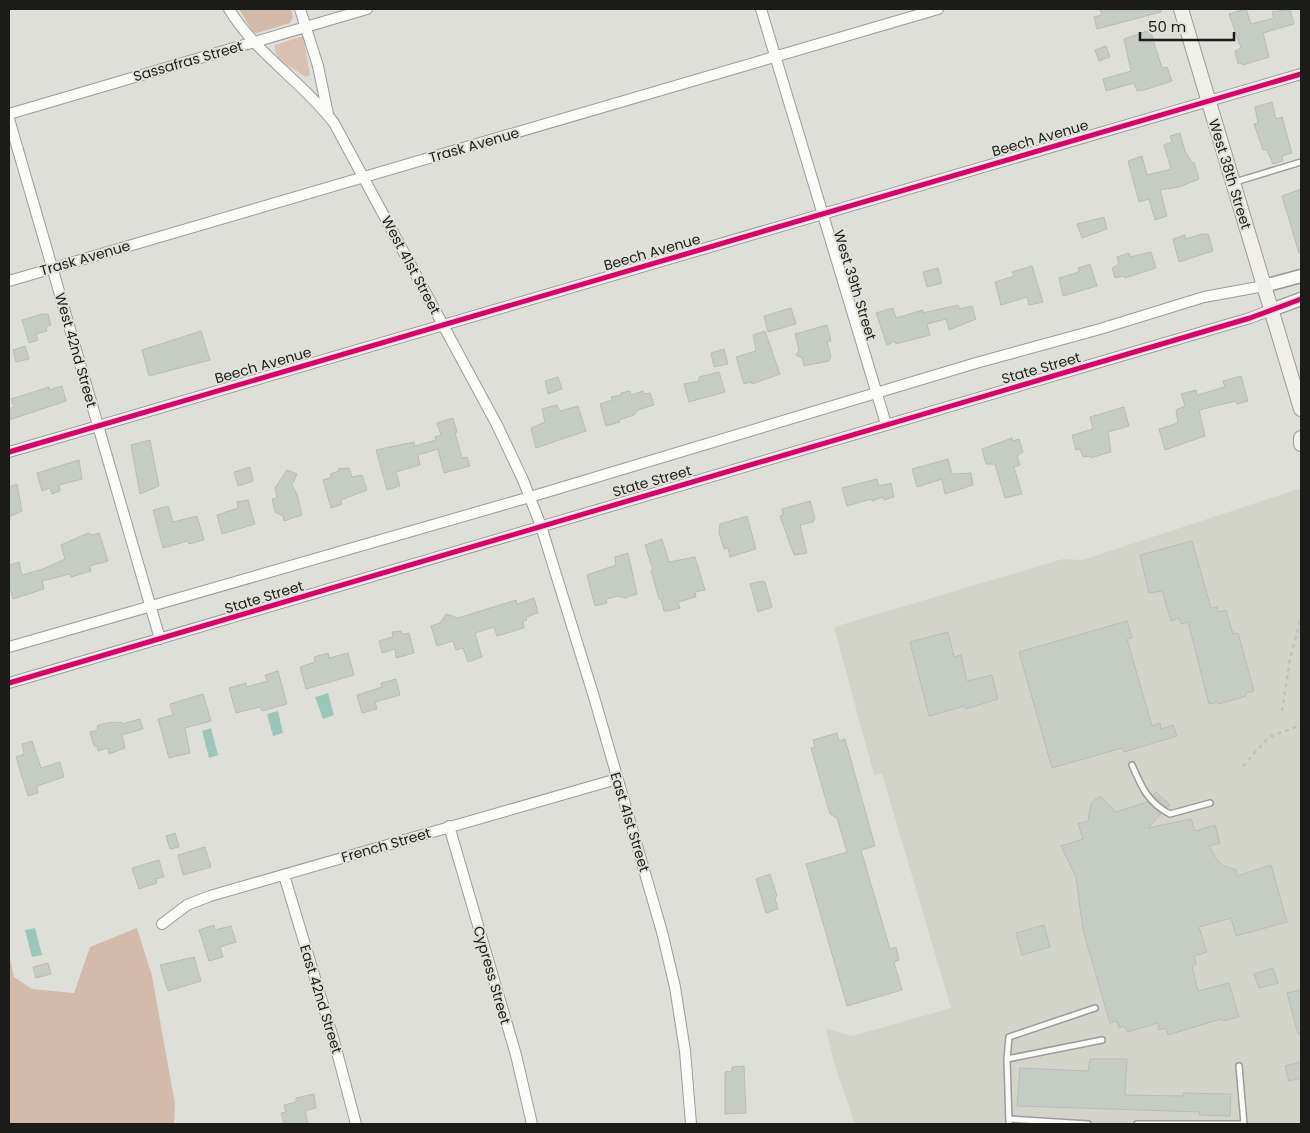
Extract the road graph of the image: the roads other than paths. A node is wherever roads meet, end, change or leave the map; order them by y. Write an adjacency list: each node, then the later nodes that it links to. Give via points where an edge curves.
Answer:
1 (229, 9): 8 (street, West 41st Street)
2 (300, 9): 7 (street, West 41st Street)
3 (367, 9): 7 (street, Sassafras Street)
4 (761, 9): 9 (street, West 39th Street)
5 (938, 9): 9 (street, Trask Avenue)
6 (1181, 9): 11 (main road, West 38th Street)
7 (307, 26): 8 (street, Sassafras Street); 13 (street, West 41st Street)
8 (253, 43): 12 (street, Sassafras Street); 13 (street, West 41st Street)
9 (775, 56): 16 (street, Trask Avenue); 18 (street, West 39th Street)
10 (1301, 74): 11 (street, Beech Avenue)
11 (1208, 101): 17 (main road, West 38th Street); 18 (street, Beech Avenue)
12 (9, 114)
13 (328, 115): 16 (street, West 41st Street)
14 (9, 119): 19 (street, West 42nd Street)
15 (1301, 162): 17 (lane)
16 (364, 178): 19 (street, Trask Avenue); 25 (street, West 41st Street)
17 (1233, 182): 22 (main road, West 38th Street)
18 (821, 214): 25 (street, Beech Avenue); 26 (street, West 39th Street)
19 (52, 268): 21 (street, Trask Avenue); 29 (street, West 42nd Street)
20 (1301, 276): 22 (street, State Street)
21 (9, 281)
22 (1264, 286): 24 (main road, West 38th Street); 26 (street, State Street, via 1204,297)
23 (1301, 299): 24 (street, State Street)
24 (1271, 310): 27 (main road, West 38th Street); 28 (street, State Street)
25 (443, 325): 29 (street, Beech Avenue); 33 (street, West 41st Street, via 497,425)
26 (876, 394): 28 (street, West 39th Street); 33 (street, State Street)
27 (1301, 409)
28 (886, 424): 34 (street, State Street)
29 (98, 425): 32 (street, Beech Avenue); 35 (street, West 42nd Street)
30 (1301, 438): 31 (main road)
31 (1301, 444)
32 (9, 452)
33 (530, 497): 34 (street, West 41st Street); 35 (street, State Street)
34 (541, 526): 36 (street, State Street); 40 (street, East 41st Street)
35 (151, 607): 36 (street, West 42nd Street); 37 (street, State Street)
36 (160, 640): 38 (street, State Street)
37 (9, 647)
38 (9, 683)
39 (1132, 765): 41 (lane, via 1146,796 1170,814)
40 (617, 779): 42 (street, French Street); 52 (street, East 41st Street, via 675,987 685,1051)
41 (1210, 803)
42 (449, 826): 43 (street, French Street); 51 (street, Cypress Street, via 516,1055)
43 (284, 875): 44 (street, French Street, via 187,905); 50 (street, East 42nd Street)
44 (162, 924)
45 (1095, 1008): 47 (lane, via 1009,1037)
46 (1102, 1040): 47 (lane)
47 (1007, 1059): 49 (lane)
48 (1239, 1066): 54 (lane, via 1244,1124)
49 (1009, 1122): 53 (lane)
50 (356, 1124)
51 (532, 1124)
52 (691, 1124)
53 (1088, 1124)
54 (1137, 1124)

